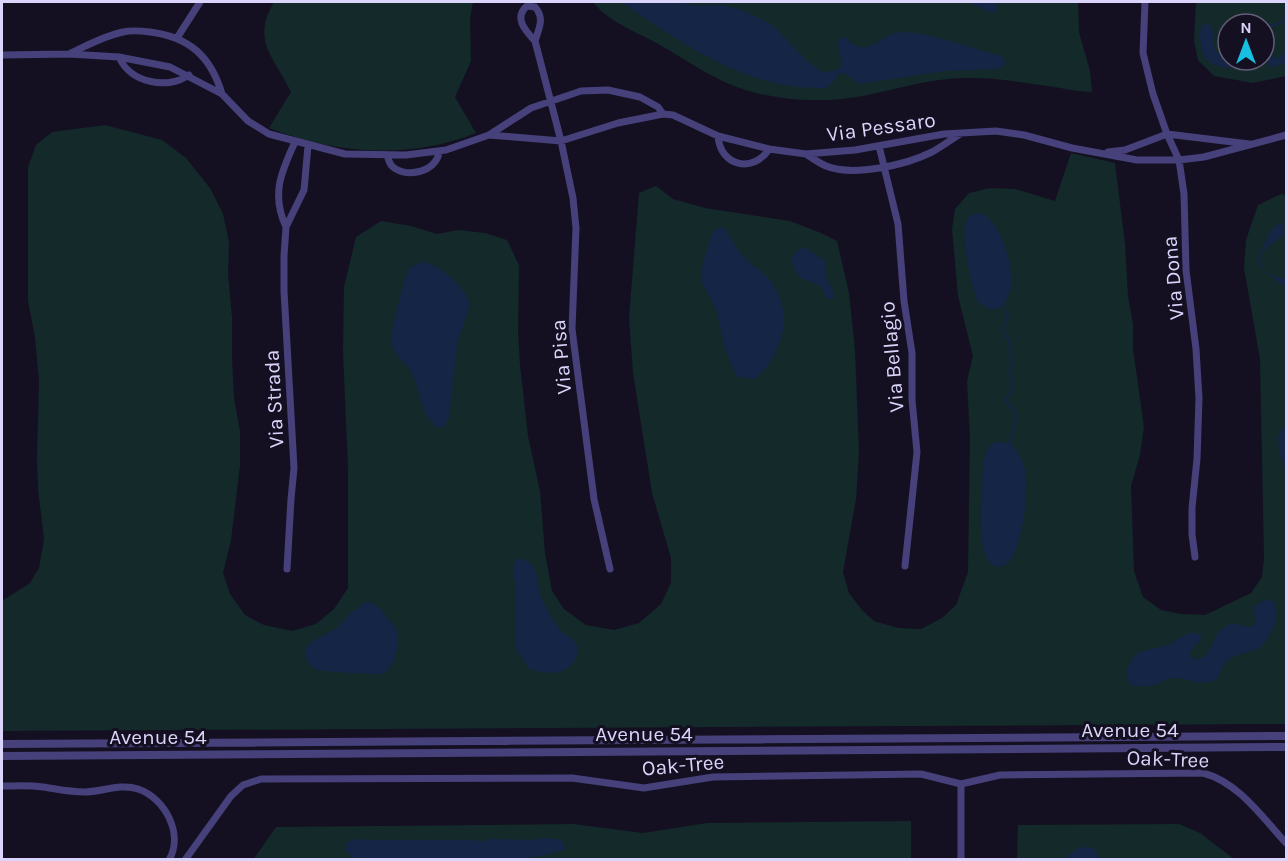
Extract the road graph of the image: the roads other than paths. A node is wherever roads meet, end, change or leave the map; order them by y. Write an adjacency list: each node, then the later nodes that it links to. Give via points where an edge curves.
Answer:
1 (200, 2): 3 (street)
2 (1145, 2): 13 (street, Via Dona, via 1143,53)
3 (177, 38): 5 (street, Via Pessaro, via 125,31); 9 (street, Via Pessaro, via 207,61)
4 (535, 41): 4 (street, via 540,14 535,7 527,6 521,20); 10 (street, Via Pisa)
5 (69, 54): 6 (street, Via Pessaro); 7 (street, Via Pessaro)
6 (2, 55)
7 (119, 57): 8 (street, Via Pessaro, via 170,67); 8 (street, via 134,75 151,82 168,84)
8 (189, 75): 9 (street, Via Pessaro)
9 (222, 94): 18 (street, Via Pessaro, via 248,121 269,134)
10 (550, 101): 11 (street, Via Pessaro, via 581,91 608,90 640,98); 14 (street, Via Pessaro, via 531,108); 17 (street, Via Pisa)
11 (663, 114): 16 (street, Via Pessaro); 17 (street, Via Pessaro)
12 (961, 133): 21 (street, Via Pessaro); 24 (street, Via Pessaro, via 996,131 1024,135); 28 (street, Via Pessaro, via 931,152)
13 (1167, 134): 19 (street, Via Pessaro); 24 (street, Via Pessaro, via 1125,150); 27 (street, Via Dona)
14 (489, 135): 17 (street, Via Pessaro); 23 (street, Via Pessaro)
15 (1287, 135): 19 (street, Via Pessaro)
16 (718, 136): 22 (street, Via Pessaro); 22 (street, via 720,149 733,162 758,161)
17 (561, 141): 32 (street, Via Pisa, via 576,228 572,329 594,499)
18 (295, 142): 20 (street, Via Pessaro); 29 (street, Via Strada, via 282,169 278,192 279,212)
19 (1249, 144): 27 (street, Via Pessaro, via 1221,154)
20 (308, 146): 26 (street, Via Pessaro, via 345,154); 29 (street, Via Strada, via 304,190)
21 (879, 146): 25 (street, Via Pessaro); 28 (street, Via Bellagio)
22 (769, 148): 25 (street, Via Pessaro)
23 (439, 151): 26 (street, Via Pessaro); 26 (street, via 426,170 412,172 397,169)
24 (1100, 153): 27 (street, Via Pessaro, via 1137,160)
25 (806, 154): 28 (street, Via Pessaro, via 825,166 844,170)
26 (387, 155)
27 (1179, 160): 30 (street, Via Dona, via 1199,398 1192,508)
28 (883, 166): 31 (street, Via Bellagio, via 898,224 912,353 917,452)
29 (286, 227): 33 (street, Via Strada, via 284,291 294,468)
30 (1195, 557)
31 (905, 566)
32 (610, 568)
33 (287, 569)
34 (1287, 736): 35 (street, Avenue 54)
35 (2, 744)
36 (1287, 747): 37 (street, Avenue 54)
37 (2, 756)
38 (961, 784): 40 (street, Oak-Tree, via 1000,775 1203,773 1219,777 1234,788); 42 (street, Oak-Tree, via 921,774 713,777 644,788 572,778 261,779 243,785 231,796); 43 (street)
39 (2, 786): 41 (street, via 66,792 124,786 138,789 160,802 168,815 175,841)
40 (1287, 843)
41 (169, 860)
42 (185, 860)
43 (960, 860)

